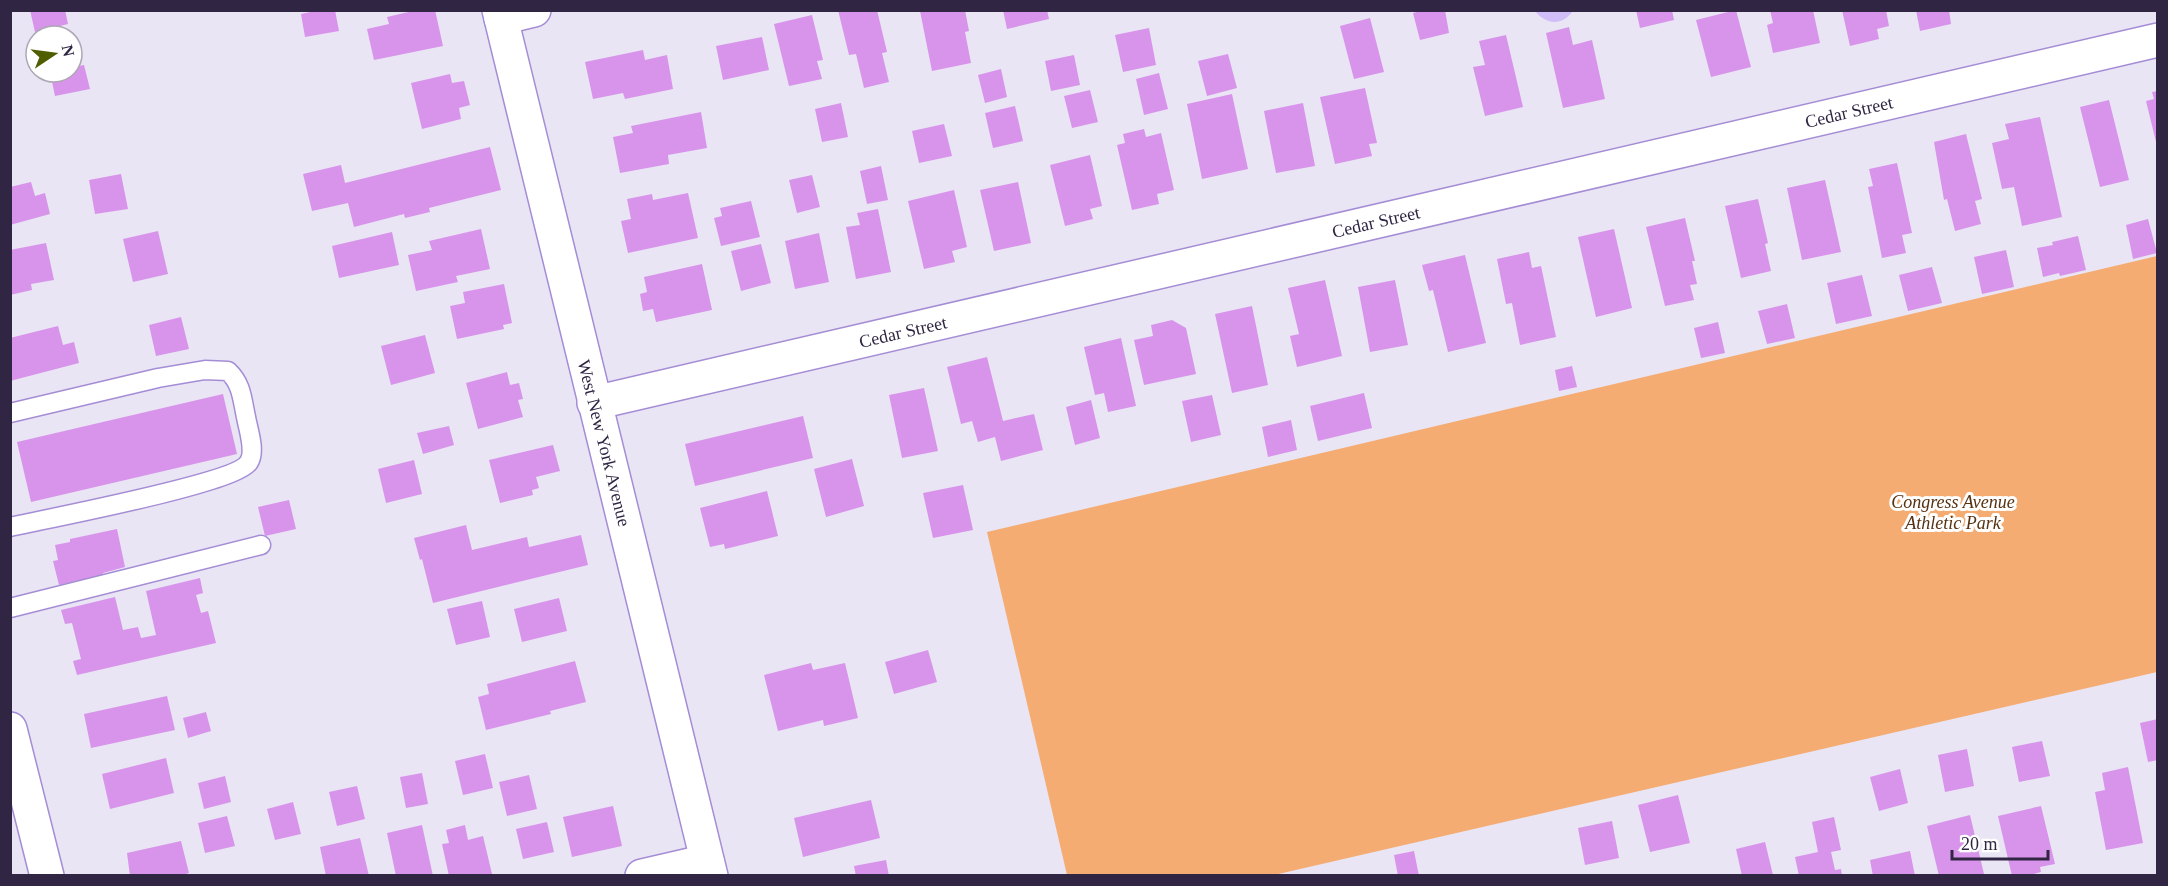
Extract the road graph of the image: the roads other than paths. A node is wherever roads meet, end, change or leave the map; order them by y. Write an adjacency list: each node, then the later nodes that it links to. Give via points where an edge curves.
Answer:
1 (534, 10): 2 (street)
2 (500, 14): 4 (street, West New York Avenue)
3 (2157, 40): 4 (street, Cedar Street)
4 (594, 403): 10 (street, West New York Avenue)
5 (10, 413): 6 (lane, via 158,378 205,370 228,371 238,380 251,456 244,468 190,487)
6 (10, 527)
7 (261, 545): 8 (lane)
8 (10, 608)
9 (10, 729): 11 (street)
10 (709, 868): 12 (street)
11 (47, 876)
12 (642, 876)

